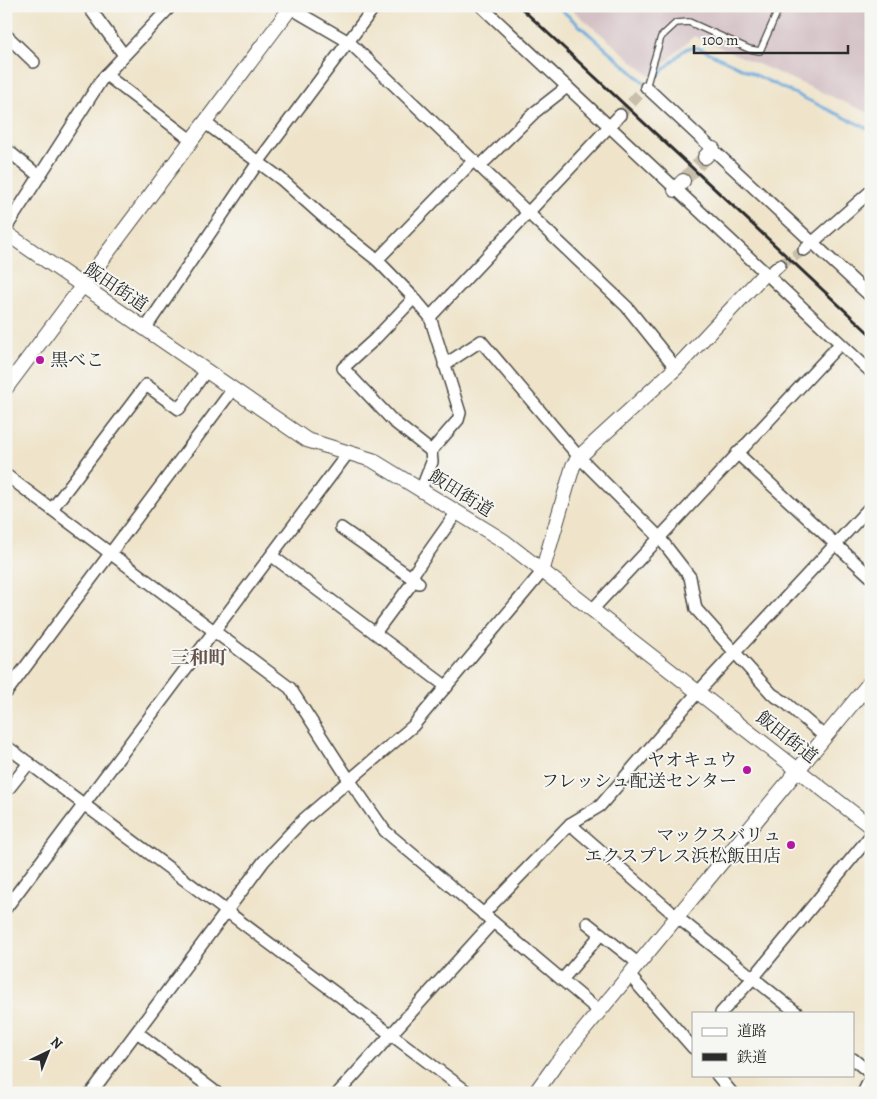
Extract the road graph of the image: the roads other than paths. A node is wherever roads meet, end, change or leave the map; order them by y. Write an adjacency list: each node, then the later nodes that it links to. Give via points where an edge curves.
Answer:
1 (88, 6): 9 (street)
2 (171, 6): 9 (street)
3 (375, 6): 8 (street)
4 (481, 6): 12 (street)
5 (780, 6): 13 (lane, via 760,52 689,22 676,23 661,37)
6 (290, 7): 8 (street); 15 (street)
7 (6, 35): 10 (street)
8 (349, 42): 19 (street); 20 (street)
9 (124, 55): 11 (street)
10 (34, 62)
11 (106, 75): 17 (street); 21 (street)
12 (566, 87): 16 (street); 20 (street)
13 (646, 87): 26 (street, via 709,153)
14 (620, 115): 16 (street)
15 (204, 122): 17 (street); 19 (street)
16 (609, 127): 23 (street); 30 (street, via 679,185)
17 (191, 140): 31 (street)
18 (6, 148): 21 (street)
19 (259, 161): 28 (street); 35 (street)
20 (477, 163): 23 (street); 28 (street)
21 (39, 176): 24 (street, via 18,214)
22 (871, 191): 26 (street)
23 (528, 213): 34 (street); 38 (street, via 628,307)
24 (6, 228)
25 (6, 233): 31 (street, 飯田街道)
26 (814, 242): 27 (street); 32 (street)
27 (804, 250)
28 (377, 260): 33 (street)
29 (780, 265): 30 (street)
30 (766, 275): 36 (street); 38 (street)
31 (82, 287): 35 (street, 飯田街道); 41 (street)
32 (871, 296)
33 (414, 298): 34 (street); 43 (street, via 343,368 393,421)
34 (430, 318): 37 (street)
35 (145, 329): 39 (street, 飯田街道)
36 (840, 344): 40 (street); 45 (street)
37 (444, 366): 43 (street, via 460,413 458,420); 46 (street, via 481,342)
38 (676, 368): 46 (street)
39 (206, 371): 42 (street, 飯田街道); 50 (street, via 179,409 146,385)
40 (871, 372)
41 (6, 388)
42 (233, 389): 44 (street, 飯田街道, via 307,440); 55 (street)
43 (431, 451): 48 (street, via 432,462)
44 (348, 453): 48 (street, 飯田街道, via 372,460); 56 (street)
45 (737, 454): 53 (street); 54 (street)
46 (579, 457): 53 (street); 57 (street, via 573,466)
47 (6, 475): 50 (street)
48 (421, 490): 51 (street, 飯田街道)
49 (871, 506): 54 (street)
50 (52, 510): 55 (street)
51 (457, 512): 57 (street, 飯田街道, via 504,541); 59 (street)
52 (341, 528): 59 (street)
53 (659, 537): 60 (street); 63 (street, via 690,577 696,609)
54 (835, 544): 58 (street); 63 (street)
55 (111, 554): 61 (street); 67 (street)
56 (272, 556): 61 (street); 62 (street)
57 (542, 572): 60 (street, 飯田街道); 65 (street)
58 (871, 577)
59 (415, 580): 62 (street)
60 (592, 610): 66 (street, 飯田街道)
61 (215, 632): 73 (street, via 290,688); 75 (street)
62 (375, 633): 65 (street)
63 (736, 652): 66 (street); 69 (street, via 772,694)
64 (871, 682): 68 (street)
65 (447, 687): 73 (street, via 413,726)
66 (698, 692): 72 (street, 飯田街道); 76 (street, via 600,806)
67 (6, 693)
68 (866, 697): 69 (street)
69 (824, 736): 72 (street)
70 (6, 746): 71 (street)
71 (29, 763): 74 (street); 75 (street)
72 (798, 770): 77 (street, 飯田街道); 82 (street)
73 (350, 781): 80 (street, via 287,836); 81 (street, via 385,831)
74 (6, 792)
75 (84, 805): 79 (street); 80 (street)
76 (570, 824): 81 (street); 82 (street)
77 (871, 827)
78 (871, 835): 88 (street)
79 (6, 908)
80 (226, 911): 93 (street); 94 (street)
81 (483, 914): 83 (street)
82 (677, 917): 86 (street); 88 (street)
83 (493, 922): 89 (street); 94 (street)
84 (587, 923): 85 (street)
85 (601, 934): 86 (street); 89 (street)
86 (639, 964): 87 (street)
87 (630, 976): 90 (street); 95 (street)
88 (754, 977): 91 (street); 92 (street)
89 (562, 980): 90 (street)
90 (599, 1011): 104 (street)
91 (722, 1012)
92 (796, 1012)
93 (137, 1032): 100 (street); 101 (street)
94 (391, 1035): 102 (street); 103 (street)
95 (692, 1045)
96 (854, 1060): 98 (street)
97 (718, 1076): 99 (street)
98 (871, 1076): 105 (street)
99 (727, 1091)
100 (91, 1093)
101 (217, 1093)
102 (338, 1093)
103 (469, 1093)
104 (535, 1093)
105 (863, 1093)

